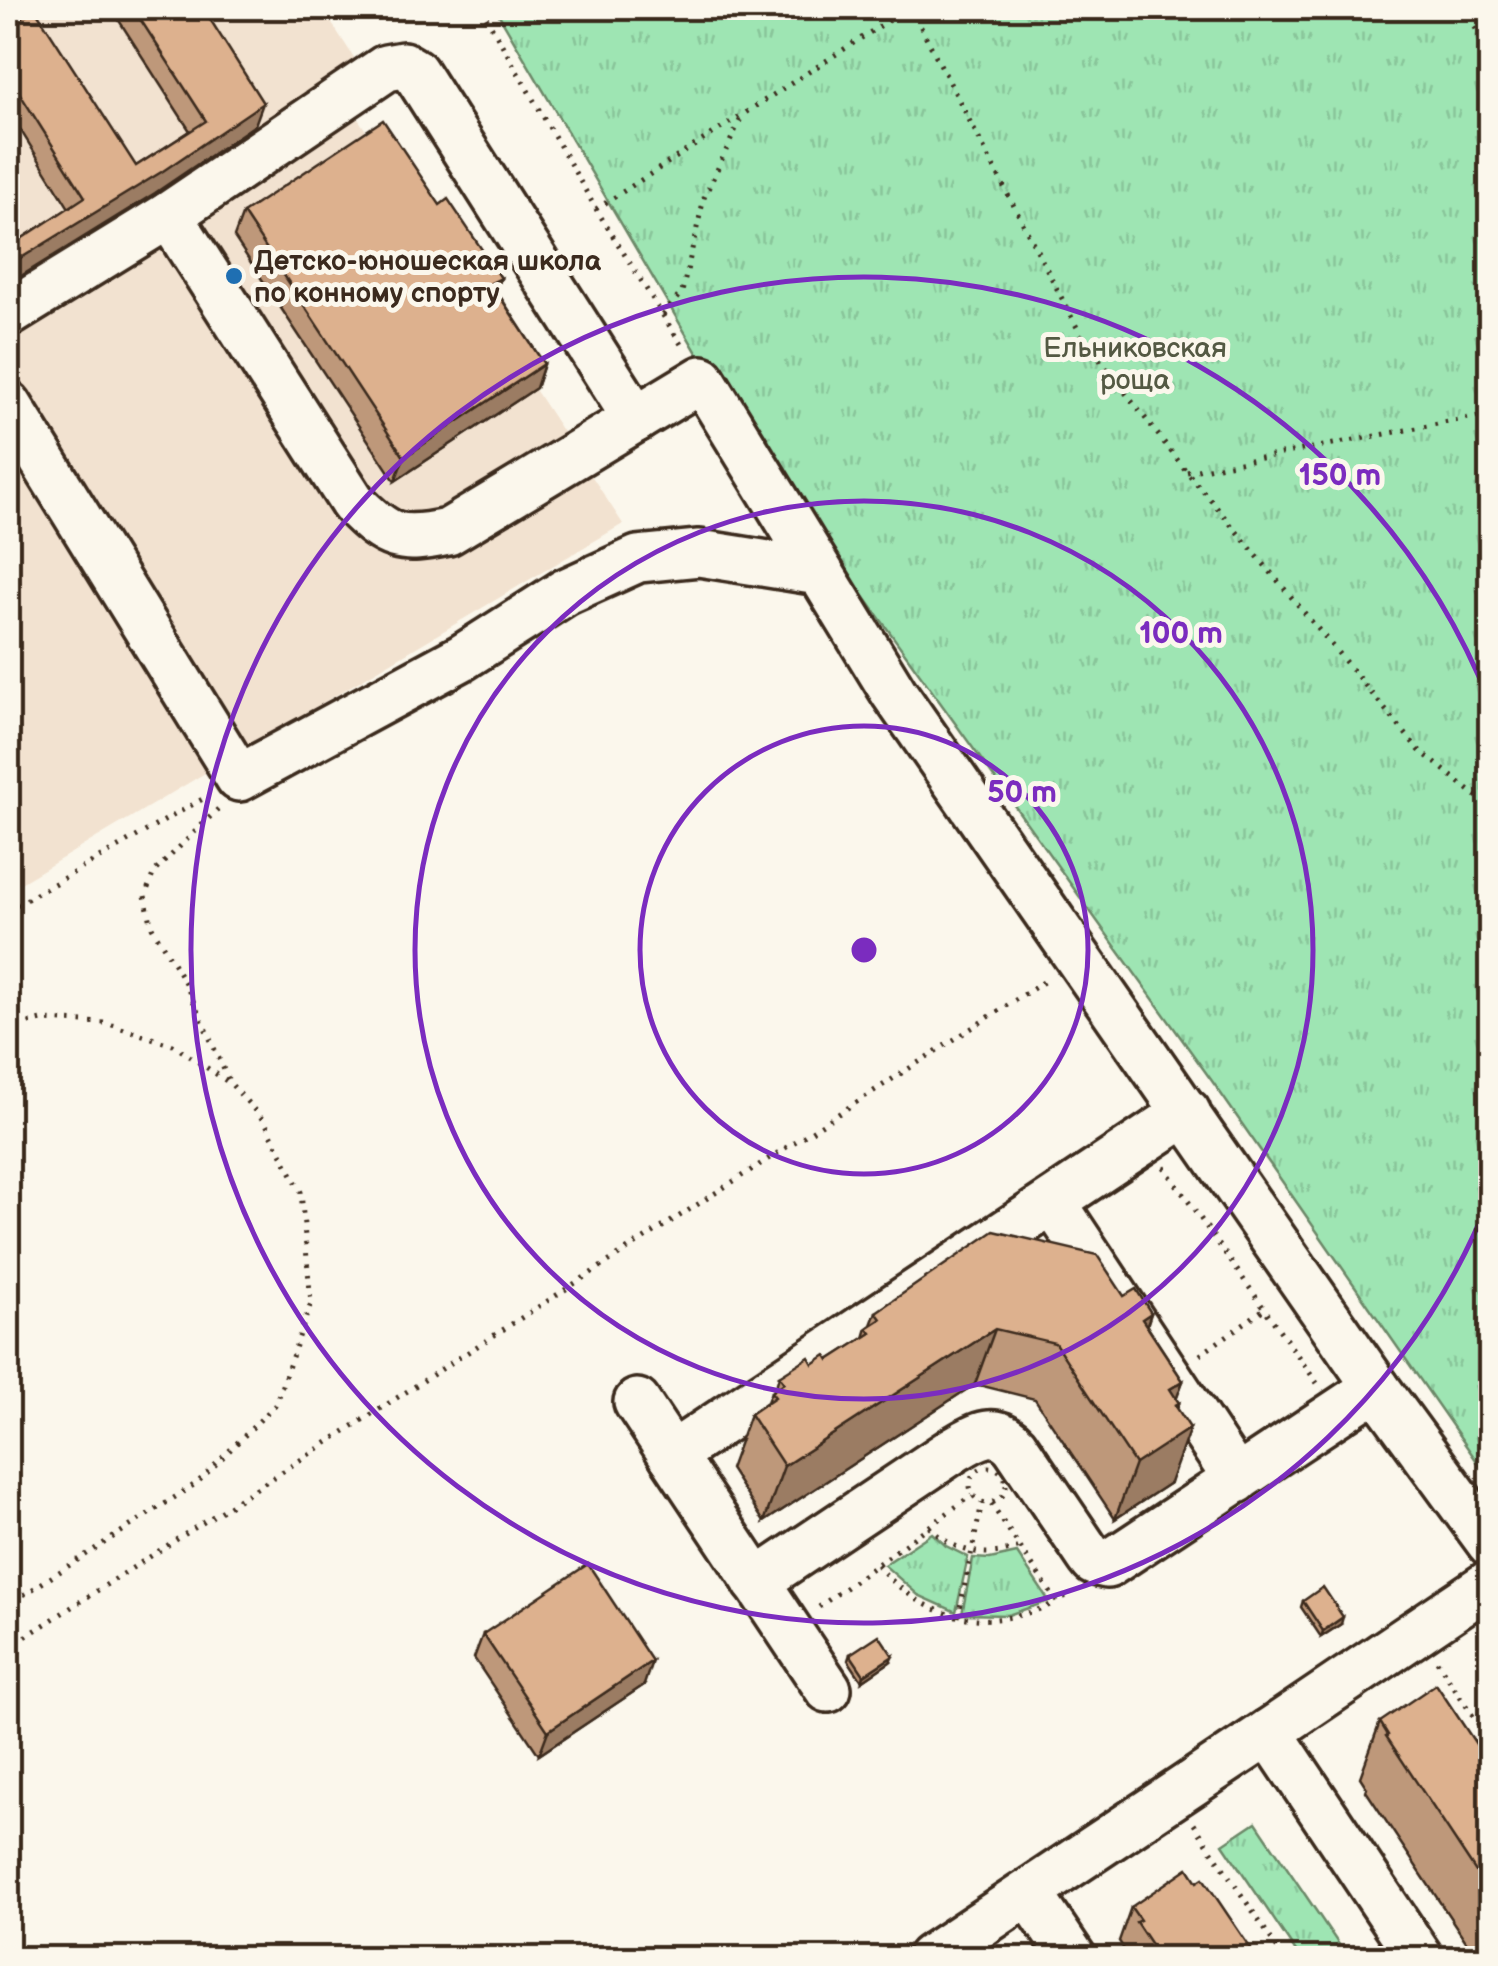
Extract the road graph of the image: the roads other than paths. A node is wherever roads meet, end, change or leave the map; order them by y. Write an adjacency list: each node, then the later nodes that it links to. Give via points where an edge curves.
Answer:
1 (169, 215): 2 (lane); 4 (lane, via 354,503 376,527 410,540 448,532); 4 (lane, via 386,68 403,65 415,72)
2 (8, 314)
3 (8, 404): 5 (lane, via 239,778 463,656 565,592 638,559 699,553)
4 (636, 419): 5 (lane, via 702,378)
5 (819, 572): 6 (lane, via 894,693)
6 (1187, 1112): 7 (lane); 8 (lane)
7 (1052, 1202): 10 (lane); 11 (lane)
8 (1376, 1387): 11 (lane); 12 (lane)
9 (636, 1402): 10 (lane)
10 (672, 1456): 13 (lane)
11 (1238, 1480): 13 (lane, via 1101,1565 1015,1446 988,1432)
12 (1490, 1544)
13 (756, 1582): 15 (lane)
14 (1490, 1583): 16 (lane)
15 (828, 1690)
16 (1268, 1732): 17 (lane); 20 (lane)
17 (1029, 1893): 18 (lane); 19 (lane)
18 (930, 1958)
19 (1073, 1958)
20 (1420, 1958)

